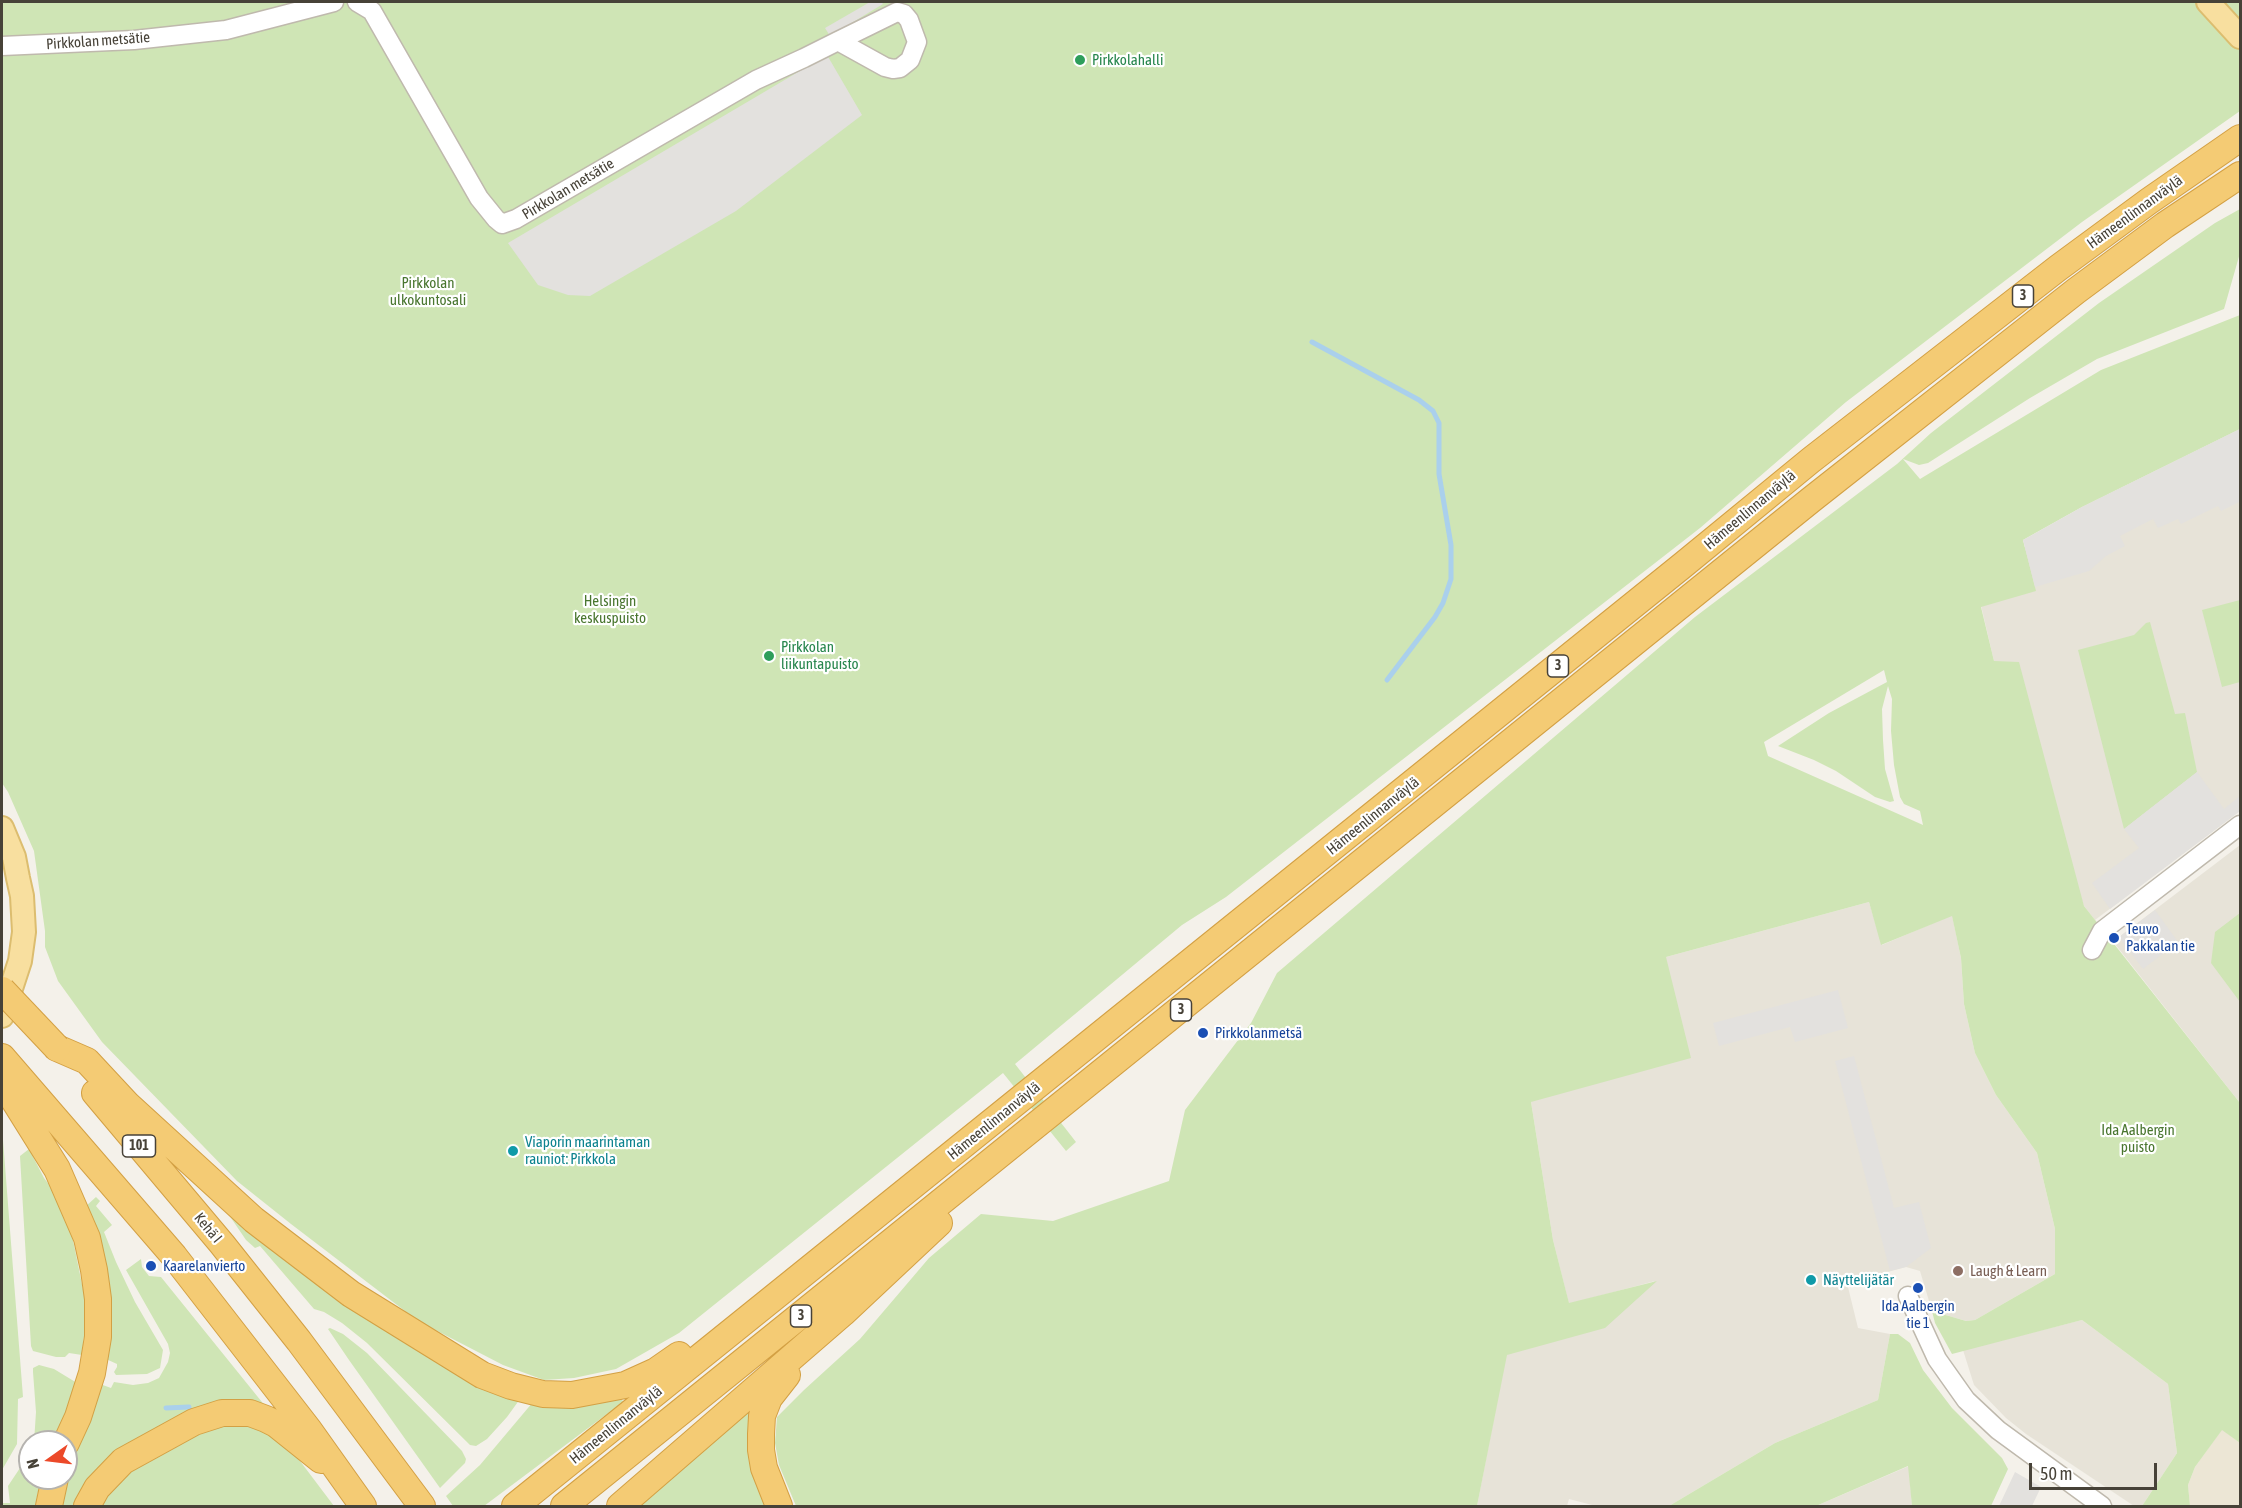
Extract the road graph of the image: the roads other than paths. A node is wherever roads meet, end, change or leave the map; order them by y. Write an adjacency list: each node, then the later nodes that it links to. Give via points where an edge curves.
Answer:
1 (334, 2): 6 (street, Pirkkolan metsätie, via 226,30 134,40)
2 (357, 2): 5 (street, Pirkkolan metsätie, via 372,11 479,198 502,224 756,80)
3 (2208, 2): 4 (main road)
4 (2241, 37)
5 (838, 41)
6 (2, 46)
7 (2240, 138): 18 (highway, Hämeenlinnanväylä / 3, via 2058,268 1811,460)
8 (2241, 175): 17 (highway, Hämeenlinnanväylä / 3, via 2076,291 1897,432)
9 (2241, 825): 11 (street, via 2102,931)
10 (2, 828): 13 (main road, via 16,867 24,932 20,961)
11 (2092, 950)
12 (2, 990): 14 (highway, Kehä I / 101, bridge)
13 (2, 1016)
14 (57, 1048): 18 (highway, via 87,1061 127,1104 254,1220 351,1294 482,1375 511,1386 543,1394 572,1395 625,1385 656,1371); 27 (highway, Kehä I / 101, via 222,1244)
15 (2, 1057): 22 (highway, via 174,1256)
16 (2, 1081): 21 (highway, via 57,1169 87,1238 98,1299 98,1337 92,1373)
17 (1037, 1126): 20 (highway); 29 (highway, Hämeenlinnanväylä / 3)
18 (810, 1269): 28 (highway, Hämeenlinnanväylä / 3)
19 (1908, 1296): 32 (street, via 1937,1359 1966,1400 1998,1430)
20 (843, 1313): 30 (highway); 31 (highway, via 778,1385 762,1416 761,1450)
21 (72, 1430)
22 (340, 1474): 24 (highway); 26 (highway, via 276,1424 250,1413 222,1413 194,1422 123,1461 97,1488)
23 (52, 1490): 25 (highway)
24 (360, 1502)
25 (49, 1506)
26 (87, 1506)
27 (422, 1506)
28 (515, 1506)
29 (564, 1506)
30 (620, 1506)
31 (779, 1506)
32 (2102, 1506)

